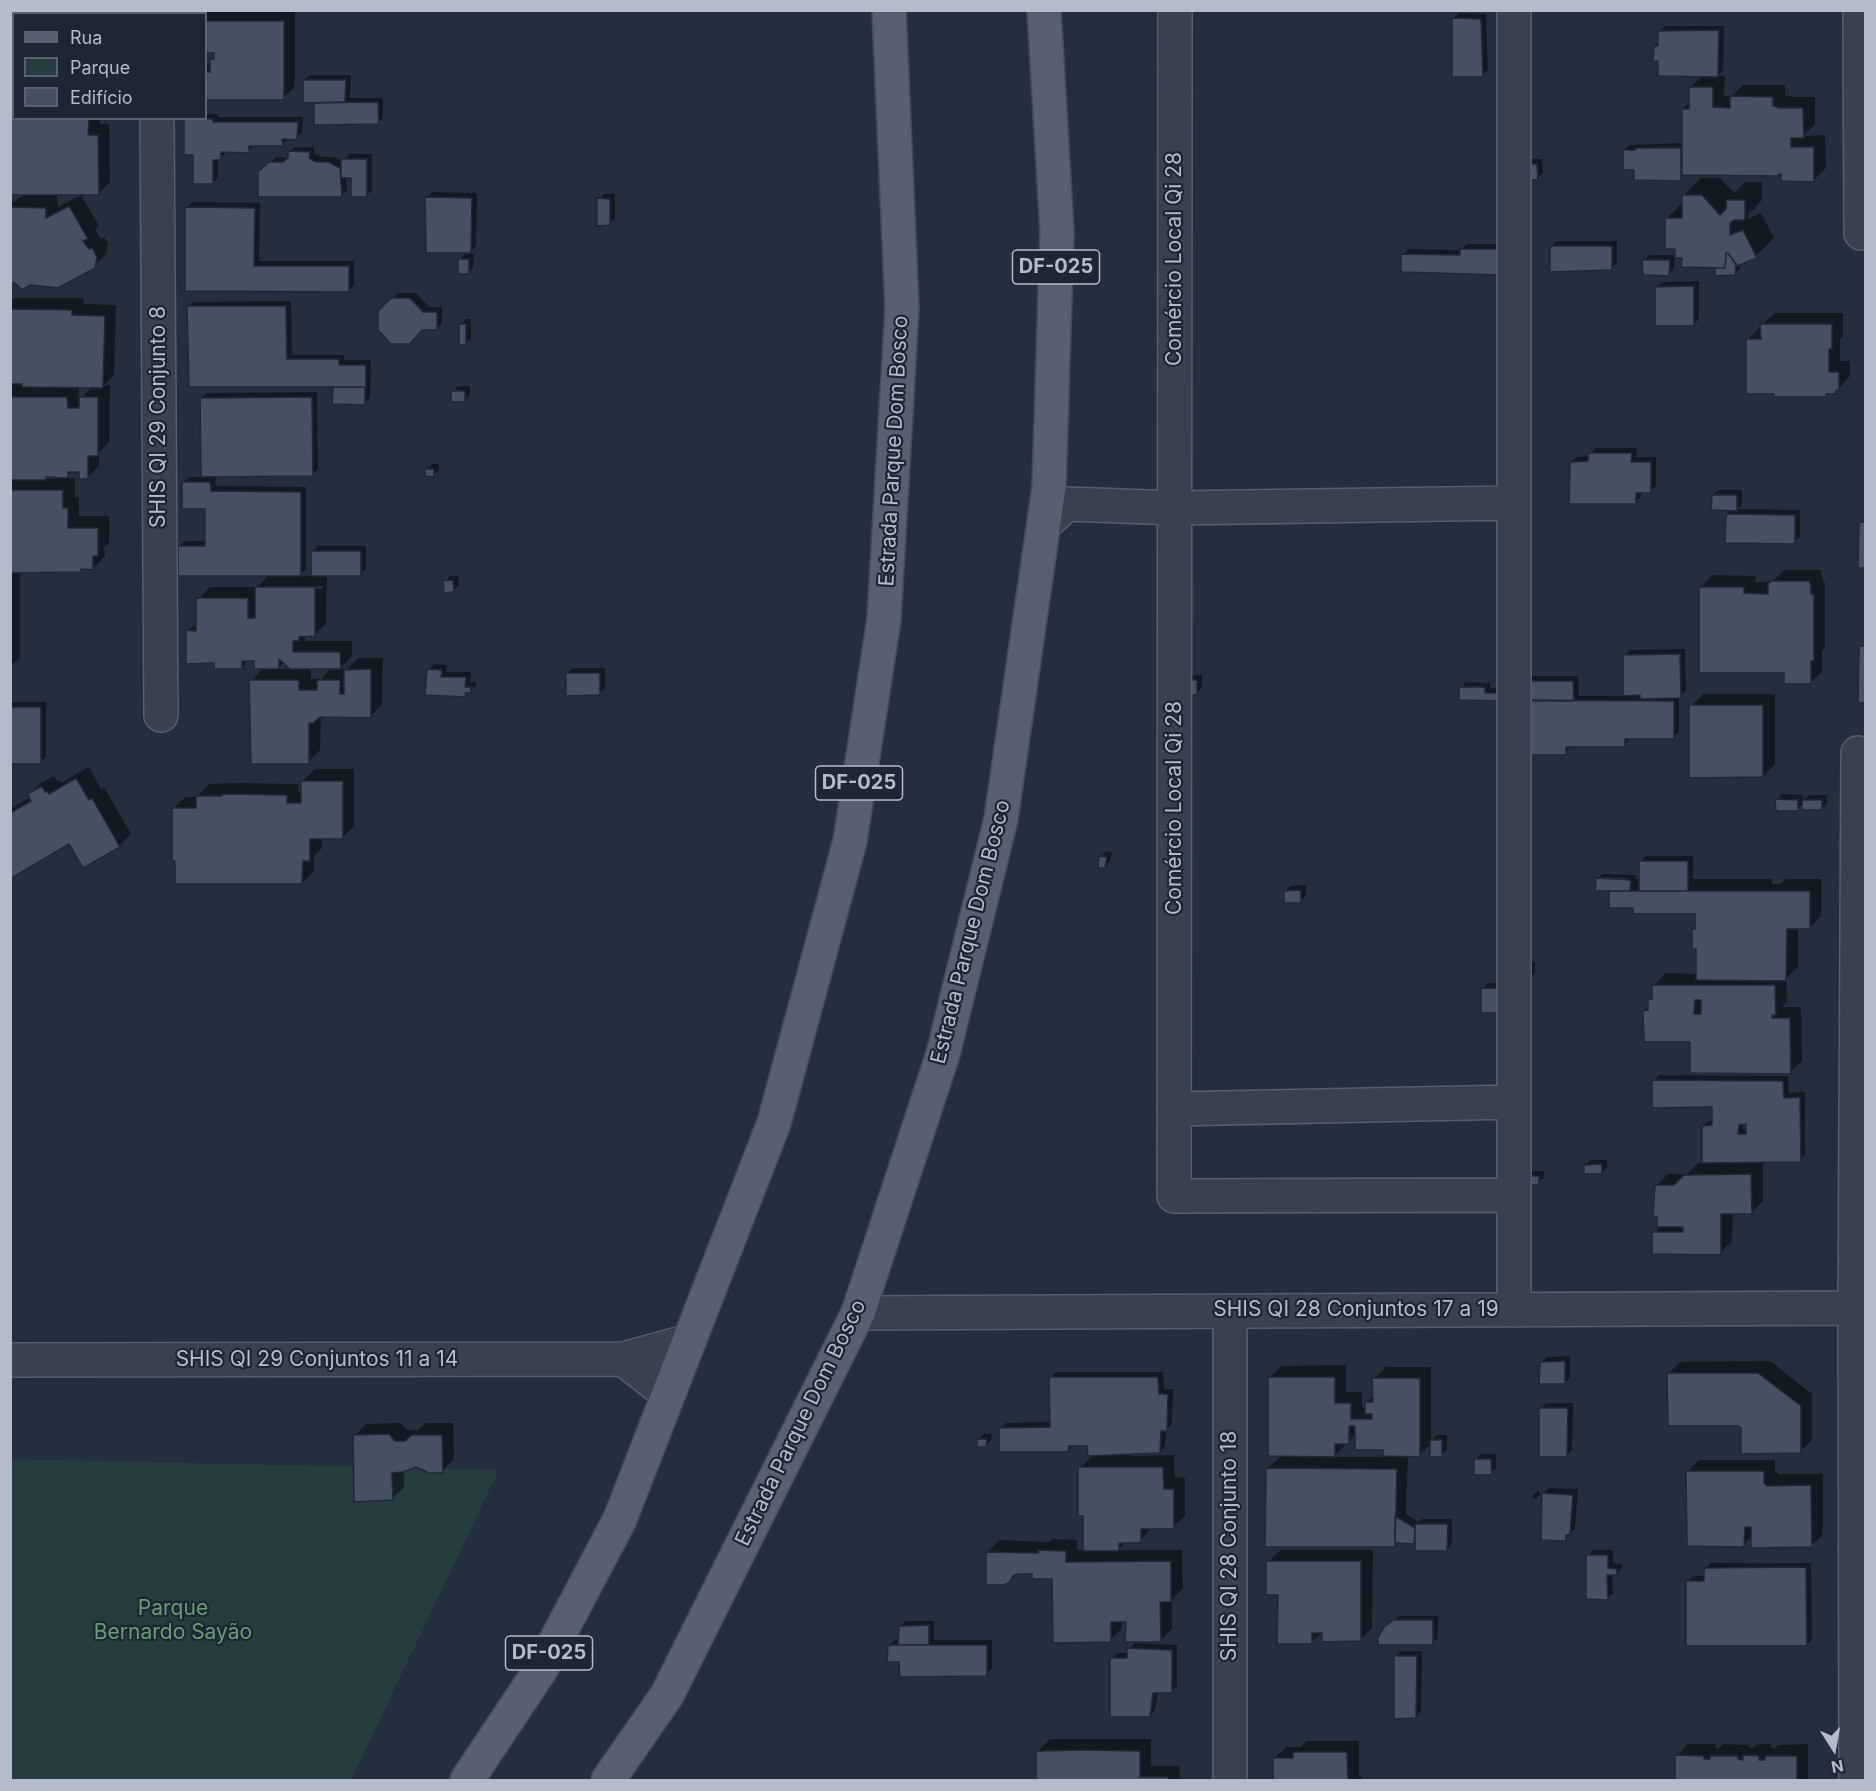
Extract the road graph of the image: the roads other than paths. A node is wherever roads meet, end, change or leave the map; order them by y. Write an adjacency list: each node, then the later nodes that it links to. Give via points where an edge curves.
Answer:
1 (888, 10): 20 (main road, Estrada Parque Dom Bosco / DF-025, via 902,308 884,619 850,841 774,1123)
2 (1044, 10): 9 (main road, Estrada Parque Dom Bosco / DF-025, via 1057,232)
3 (1175, 10): 10 (street, Comércio Local Qi 28)
4 (1514, 10): 8 (street)
5 (1860, 10): 7 (street)
6 (158, 120): 11 (street, SHIS QI 29 Conjunto 8)
7 (1861, 232)
8 (1514, 503): 10 (street); 13 (street)
9 (1054, 505): 10 (street); 19 (main road, Estrada Parque Dom Bosco / DF-025, via 1001,819 943,1054)
10 (1175, 508): 14 (street, Comércio Local Qi 28)
11 (161, 715)
12 (1858, 753): 16 (street)
13 (1514, 1102): 14 (street); 15 (street)
14 (1174, 1108): 15 (street, Comércio Local Qi 28, via 1174,1196)
15 (1514, 1195): 17 (street)
16 (1855, 1308): 17 (street, SHIS QI 28 Conjuntos 17 a 19); 27 (street)
17 (1514, 1310): 18 (street, SHIS QI 28 Conjuntos 17 a 19)
18 (1230, 1311): 19 (street, SHIS QI 28 Conjuntos 17 a 19); 26 (street, SHIS QI 28 Conjunto 18)
19 (858, 1313): 25 (main road, Estrada Parque Dom Bosco / DF-025, via 667,1695)
20 (689, 1341): 21 (street, SHIS QI 29 Conjuntos 11 a 14); 23 (main road, Estrada Parque Dom Bosco / DF-025)
21 (623, 1359): 22 (street, SHIS QI 29 Conjuntos 11 a 14); 23 (street)
22 (10, 1360)
23 (668, 1394): 24 (main road, Estrada Parque Dom Bosco / DF-025, via 620,1519 540,1669)
24 (467, 1780)
25 (608, 1780)
26 (1230, 1780)
27 (1856, 1780)

